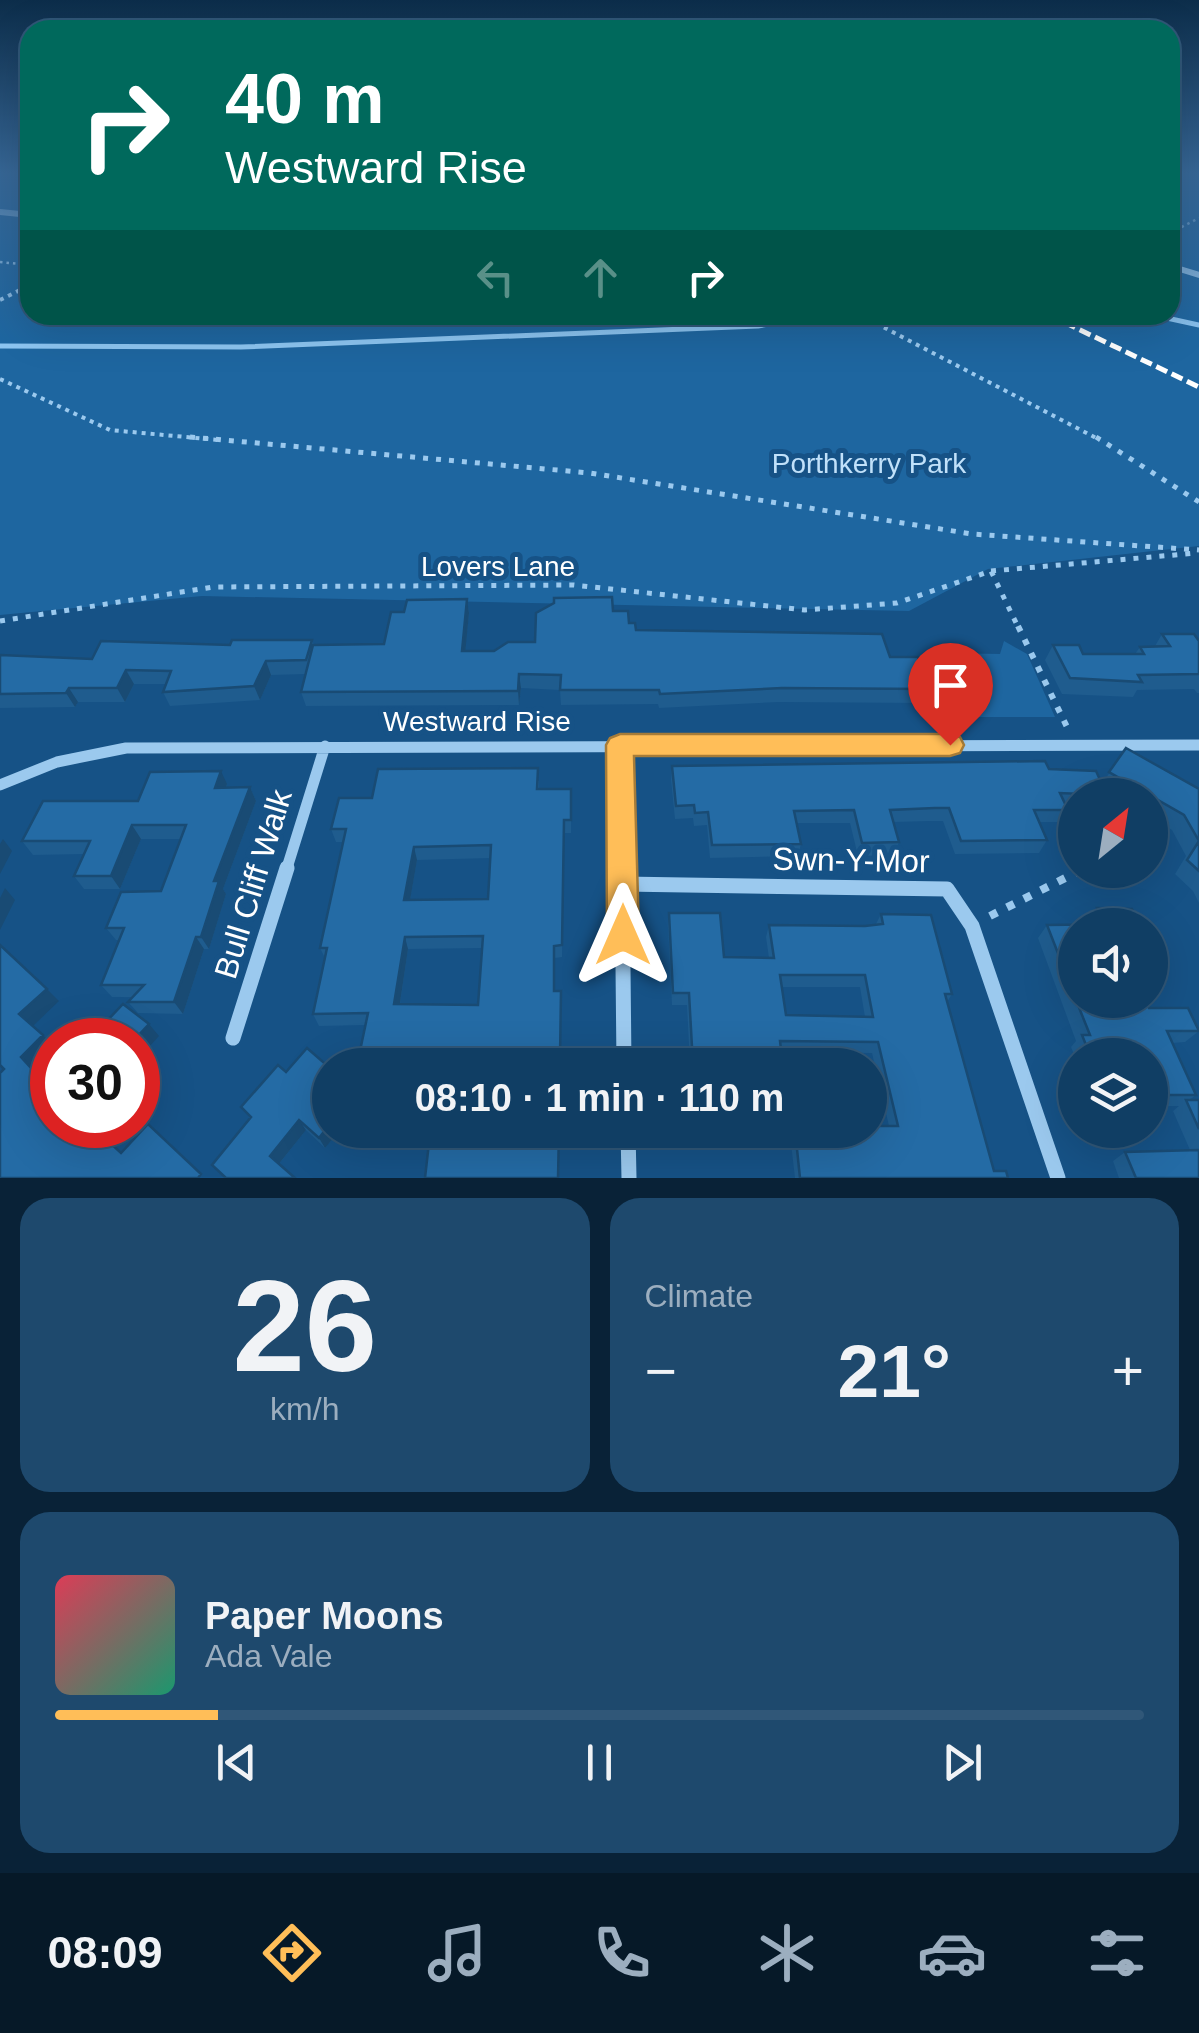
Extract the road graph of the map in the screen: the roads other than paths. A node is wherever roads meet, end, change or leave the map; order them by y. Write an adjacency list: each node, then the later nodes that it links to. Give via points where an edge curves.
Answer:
1 (620, 745): 2 (street, Westward Rise); 3 (street, Westward Rise); 5 (street)
2 (1199, 745)
3 (325, 746): 4 (street, Westward Rise, via 126,748 58,762); 6 (street, Bull Cliff Walk)
4 (0, 785)
5 (623, 884): 7 (street); 10 (street, Swn-Y-Mor, via 946,890 972,926)
6 (233, 1038)
7 (624, 1048)
8 (628, 1148): 9 (street)
9 (629, 1178)
10 (1058, 1178)

